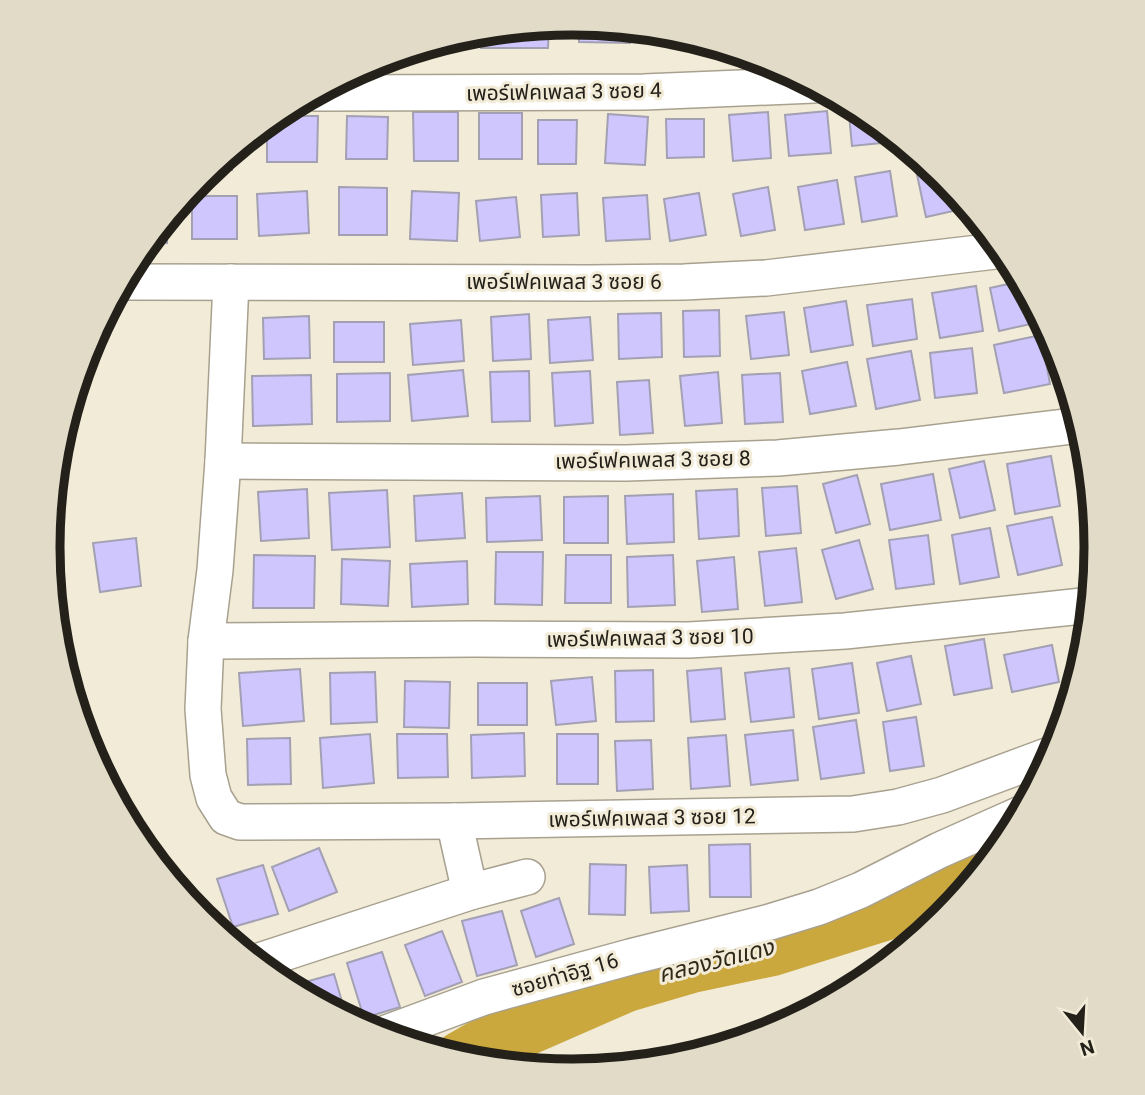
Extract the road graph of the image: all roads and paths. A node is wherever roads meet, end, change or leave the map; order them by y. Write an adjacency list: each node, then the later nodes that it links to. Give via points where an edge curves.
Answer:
1 (794, 86): 2 (street, เพอร์เฟคเพลส 3 ซอย 4, via 644,92)
2 (337, 93)
3 (991, 252): 5 (street, เพอร์เฟคเพลส 3 ซอย 6, via 766,278 684,282)
4 (134, 282): 5 (street, เพอร์เฟคเพลส 3 ซอย 6)
5 (231, 282): 7 (street)
6 (1070, 426): 7 (street, เพอร์เฟคเพลส 3 ซอย 8, via 778,458 626,463)
7 (223, 461): 9 (street)
8 (1082, 606): 9 (street, เพอร์เฟคเพลส 3 ซอย 10, via 845,631 689,640)
9 (206, 641): 11 (street, เพอร์เฟคเพลส 3 ซอย 12, via 208,775 214,798 226,817 240,822)
10 (1039, 759): 11 (street, เพอร์เฟคเพลส 3 ซอย 12, via 942,795 853,814)
11 (454, 821): 14 (street)
12 (1006, 821): 16 (street, ซอยท่าอิฐ 16, via 819,907 484,998)
13 (527, 877): 14 (street)
14 (470, 892): 15 (street)
15 (267, 958)
16 (398, 1029)

